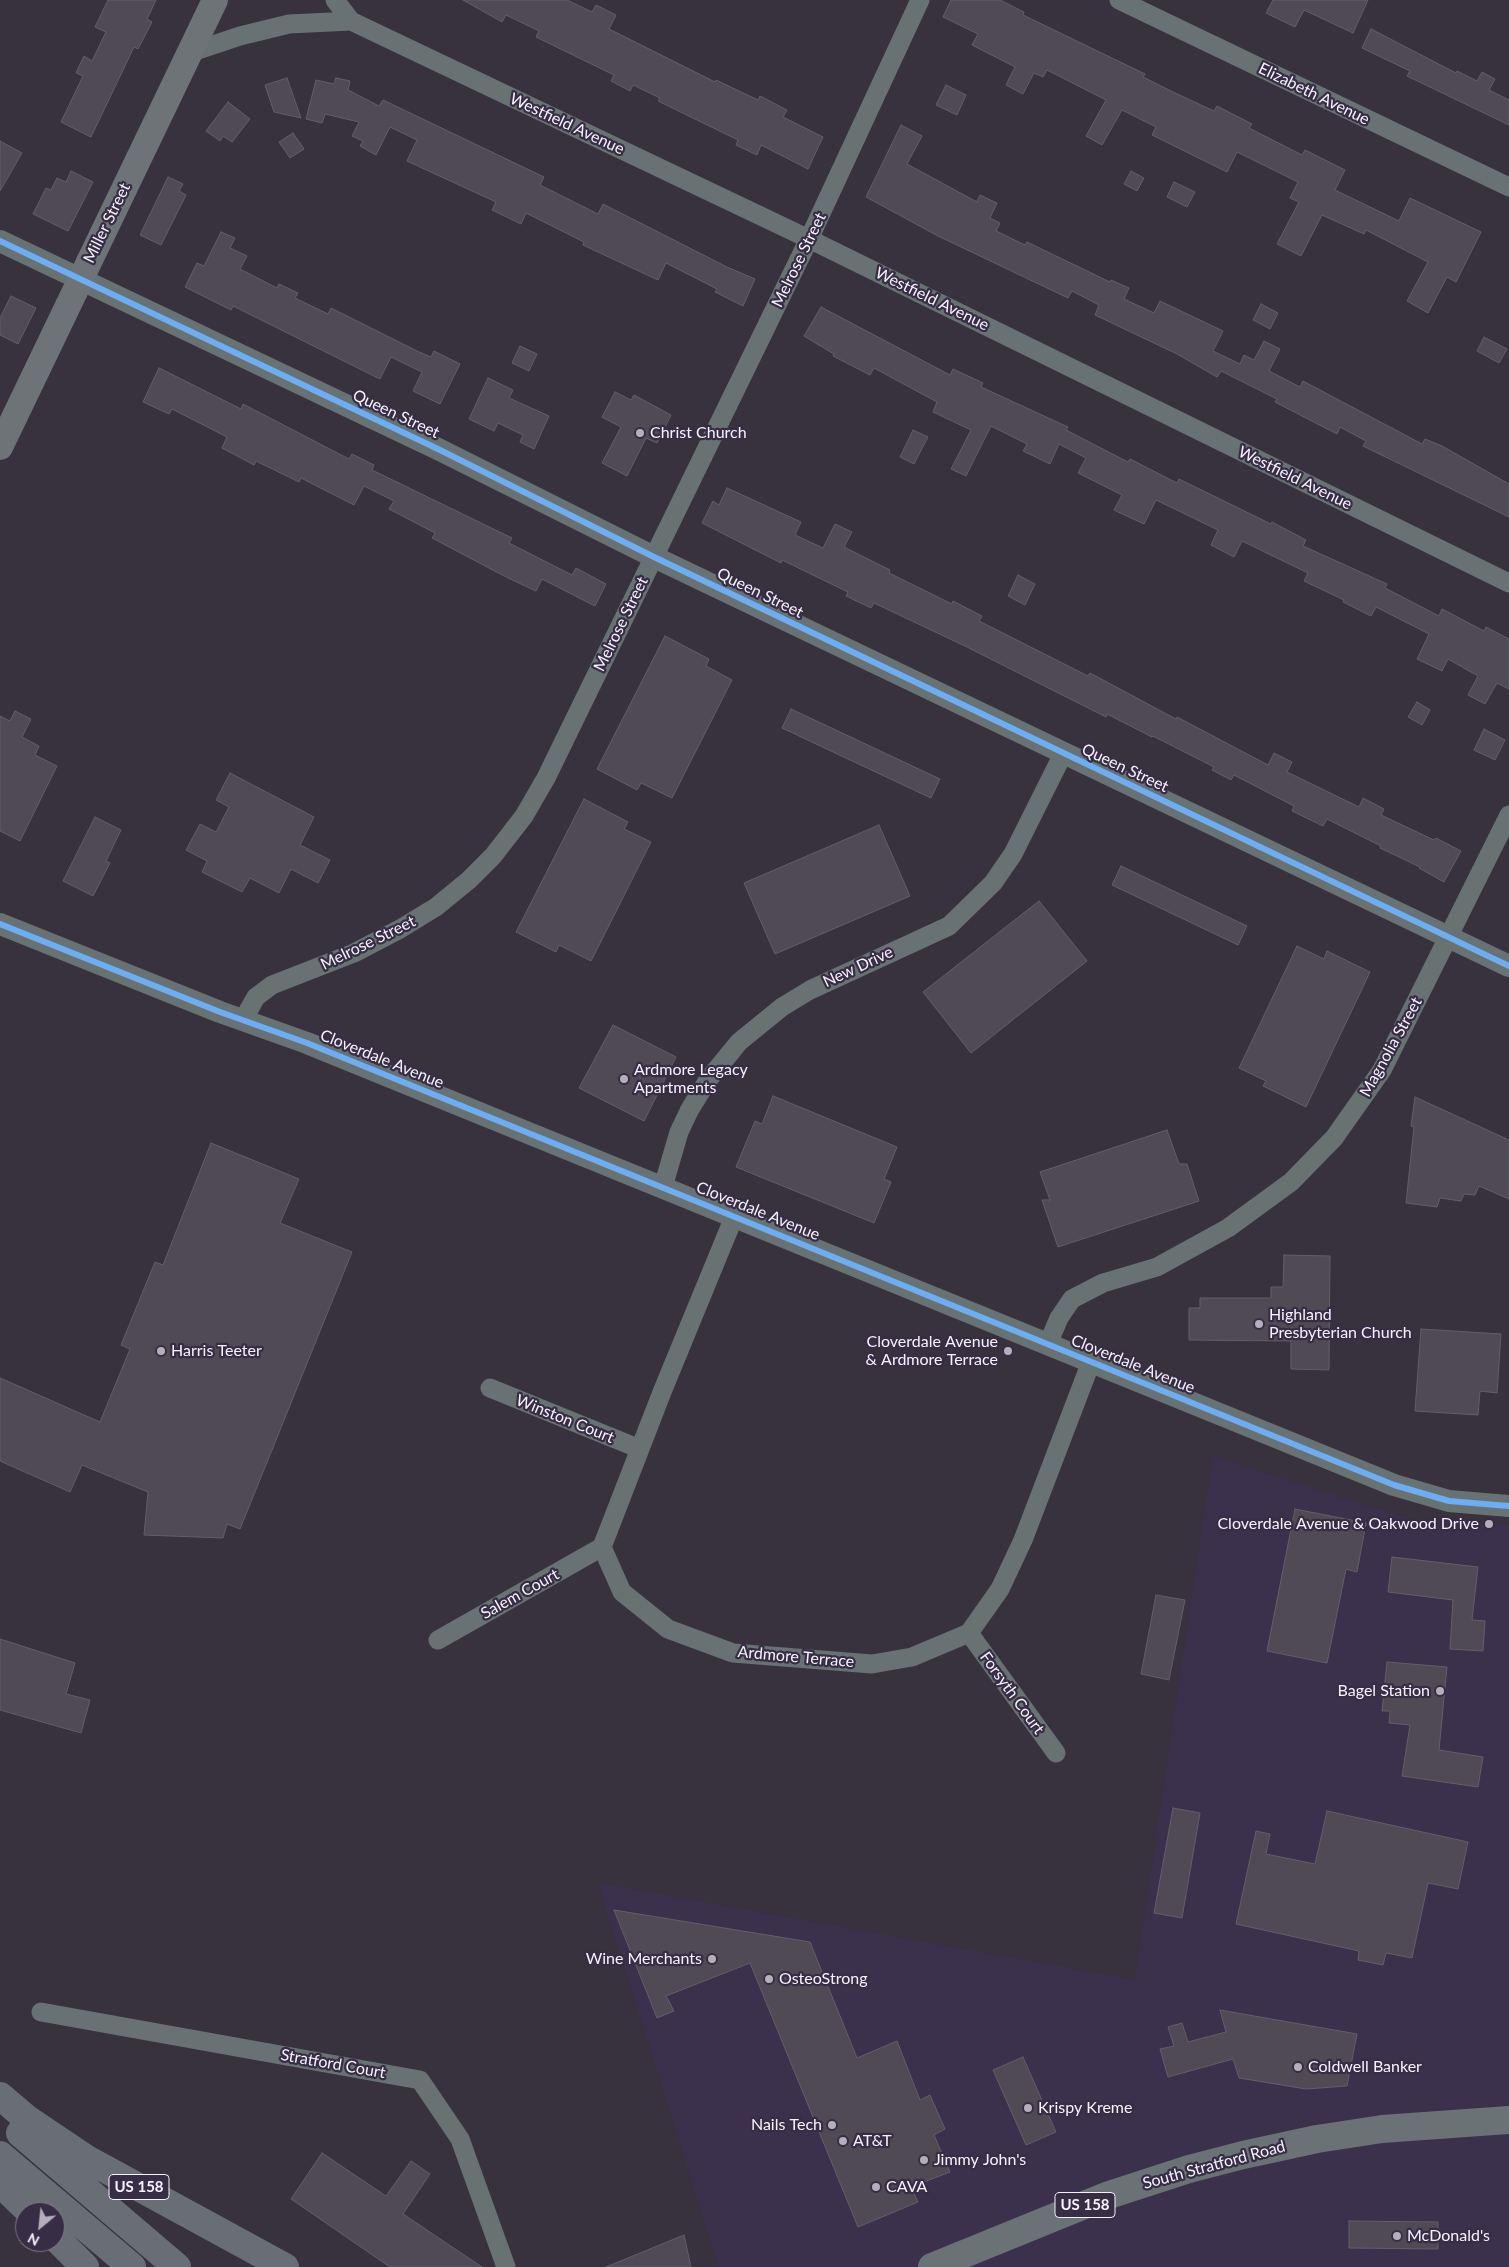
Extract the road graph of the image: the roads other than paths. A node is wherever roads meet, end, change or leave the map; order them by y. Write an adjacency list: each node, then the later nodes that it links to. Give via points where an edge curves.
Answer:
1 (215, 0): 6 (main road, Miller Street)
2 (335, 0): 5 (street, Westfield Avenue)
3 (920, 0): 8 (street, Melrose Street)
4 (1119, 0): 7 (street, Elizabeth Avenue)
5 (351, 22): 6 (street, Westfield Avenue, via 289,24); 8 (street, Westfield Avenue)
6 (189, 53): 10 (main road, Miller Street)
7 (1509, 187)
8 (809, 239): 12 (street, Melrose Street); 13 (street, Westfield Avenue)
9 (0, 241): 10 (street, Queen Street)
10 (80, 279): 11 (main road, Miller Street); 12 (street, Queen Street, via 438,449)
11 (0, 447)
12 (654, 557): 14 (street, Queen Street); 19 (street, Melrose Street, via 546,778 524,816 493,856 436,906 400,929 354,953 272,985 256,997)
13 (1509, 583)
14 (1063, 754): 17 (street, Queen Street); 20 (street, New Drive, via 1013,854 993,883 948,926 810,990 774,1012 739,1042 708,1080 690,1109 679,1132)
15 (1509, 815): 17 (street, Magnolia Street)
16 (0, 924): 19 (street, Cloverdale Avenue)
17 (1449, 937): 18 (street, Queen Street); 22 (street, Magnolia Street, via 1382,1070 1334,1138 1304,1170 1228,1228 1157,1267 1103,1283 1072,1298)
18 (1509, 966)
19 (243, 1020): 20 (street, Cloverdale Avenue)
20 (663, 1187): 21 (street, Cloverdale Avenue)
21 (734, 1216): 22 (street, Cloverdale Avenue); 25 (street)
22 (1048, 1344): 23 (street, Cloverdale Avenue)
23 (1091, 1362): 26 (street, Cloverdale Avenue, via 1394,1485 1449,1501); 28 (street, via 1023,1540 1000,1588)
24 (490, 1388): 25 (street, Winston Court)
25 (640, 1449): 27 (street)
26 (1509, 1506)
27 (602, 1547): 28 (street, Ardmore Terrace, via 622,1592 668,1629 733,1653 872,1664 912,1657); 29 (street, Salem Court)
28 (969, 1633): 30 (street, Forsyth Court)
29 (438, 1640)
30 (1056, 1753)
31 (41, 2012): 43 (street, Stratford Court, via 420,2080 460,2139)
32 (0, 2096): 42 (highway, US 158, via 87,2159)
33 (0, 2117): 41 (highway)
34 (1509, 2120): 44 (main road, South Stratford Road / US 158, via 1382,2129 1317,2139 1184,2170 1109,2195)
35 (0, 2156): 40 (highway)
36 (0, 2183): 37 (highway)
37 (20, 2202)
38 (65, 2247): 39 (highway)
39 (85, 2267)
40 (132, 2267)
41 (177, 2267)
42 (285, 2267)
43 (506, 2267)
44 (932, 2267)

